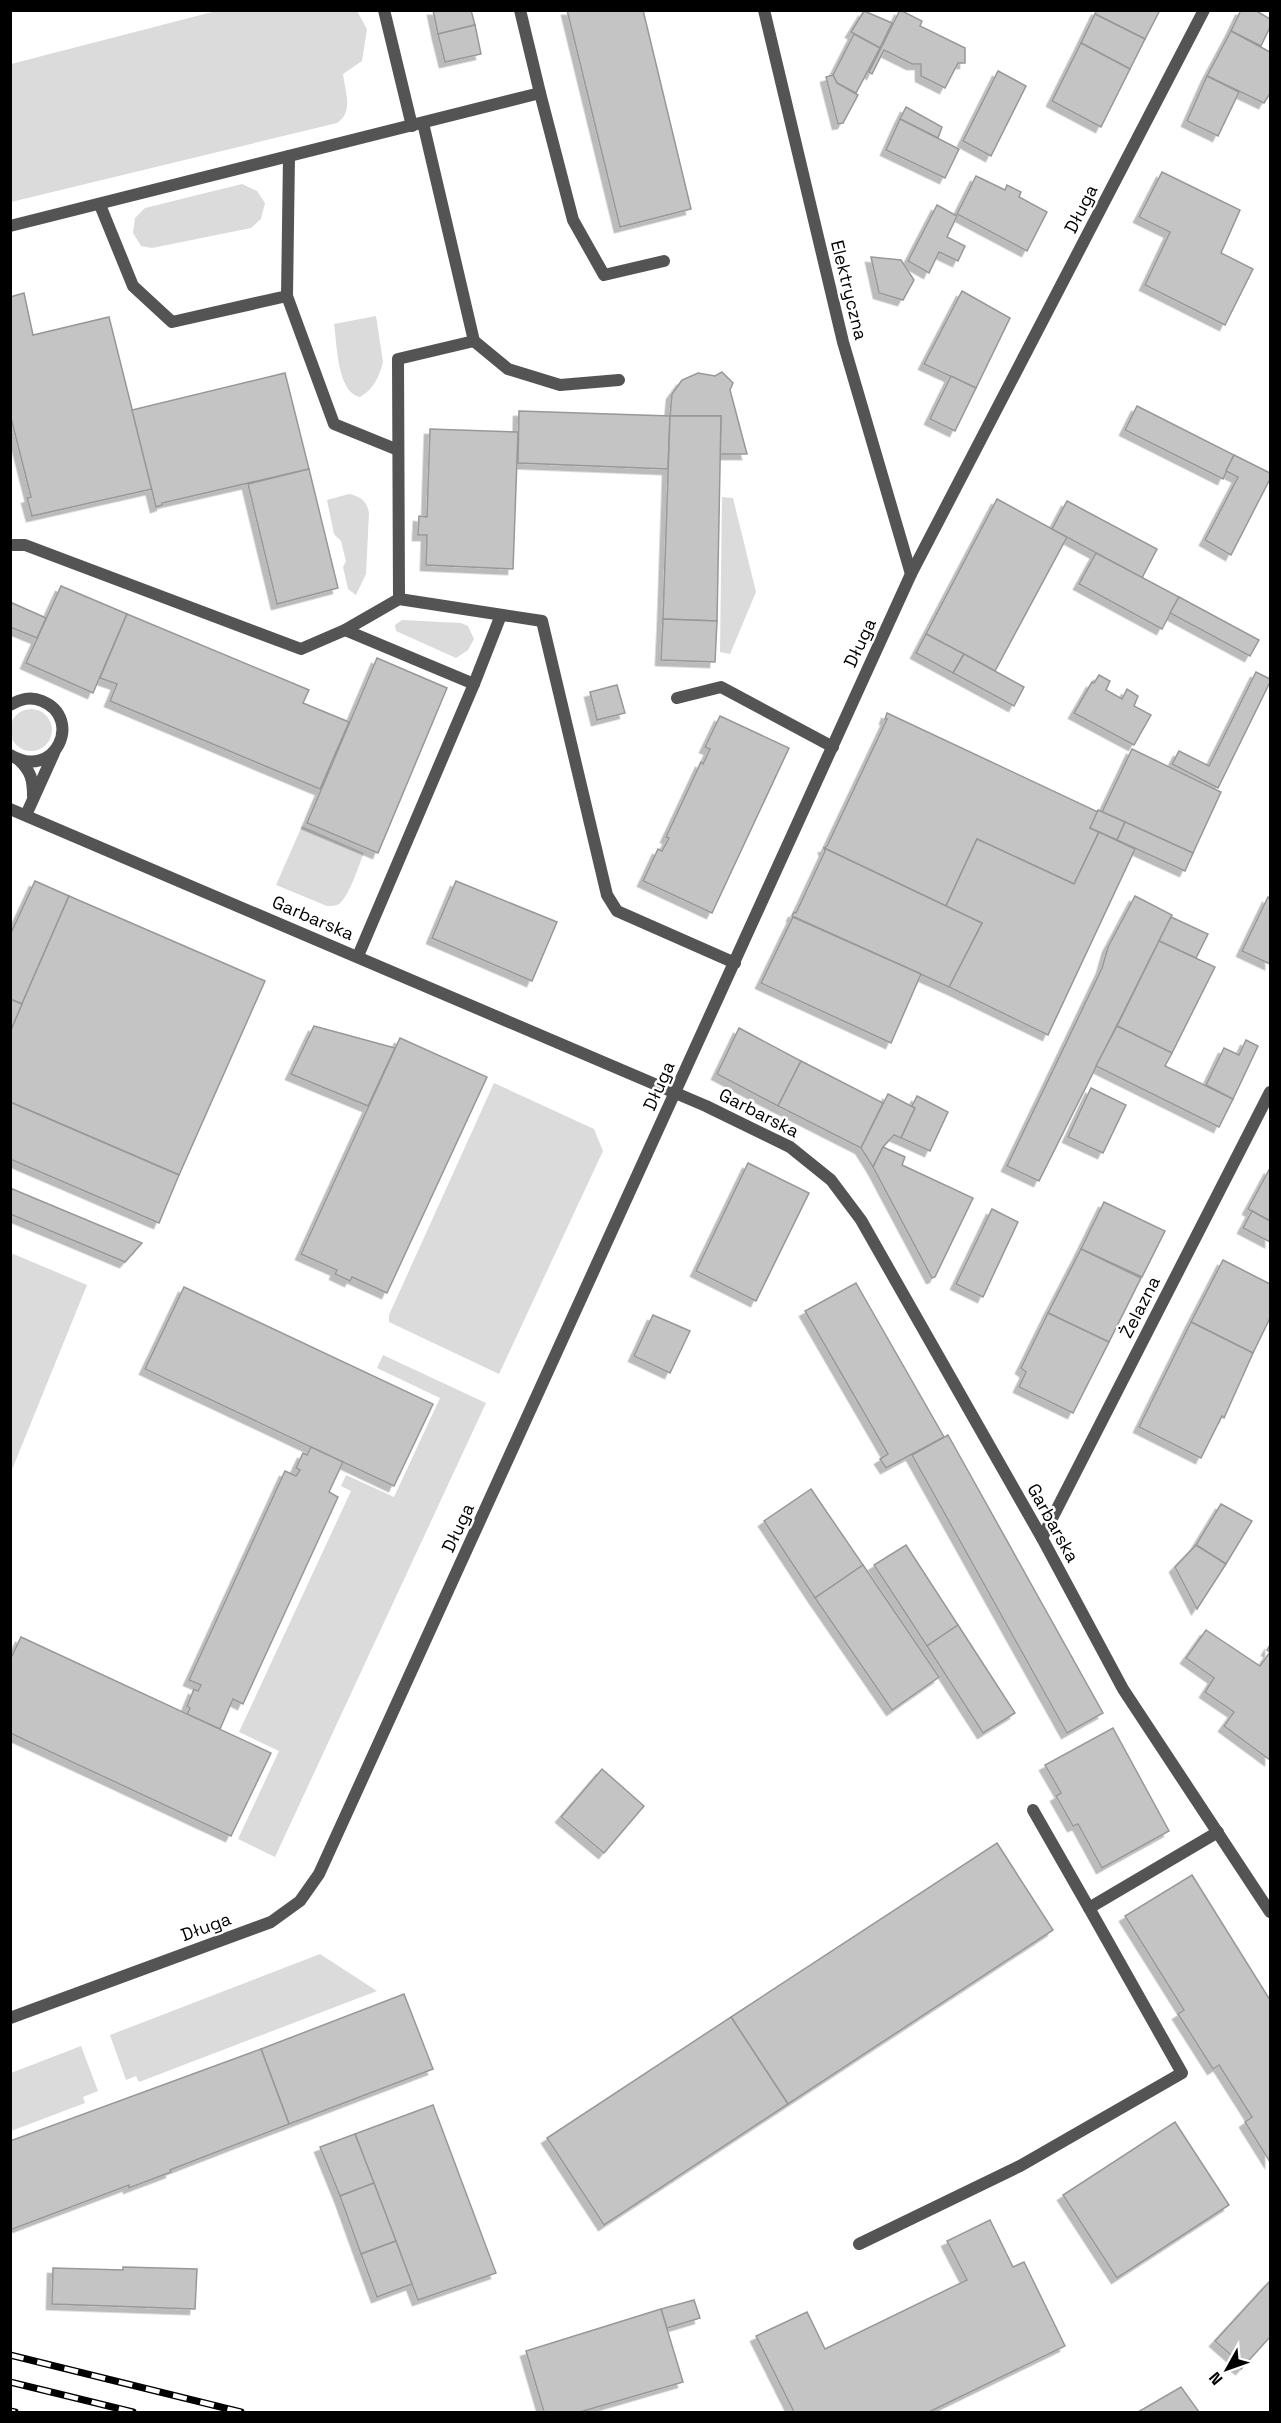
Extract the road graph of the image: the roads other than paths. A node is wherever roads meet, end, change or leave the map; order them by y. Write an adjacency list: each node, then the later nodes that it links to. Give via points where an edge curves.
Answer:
1 (384, 10): 6 (street)
2 (520, 10): 5 (street)
3 (764, 10): 16 (street, Elektryczna, via 843,342)
4 (1204, 10): 16 (street, Długa)
5 (540, 93): 6 (street); 10 (street, via 573,220 603,275)
6 (417, 124): 7 (street); 12 (street)
7 (289, 156): 8 (street); 11 (street)
8 (100, 205): 9 (street); 11 (street, via 133,286 172,322)
9 (10, 226)
10 (664, 261)
11 (287, 296): 14 (street, via 334,424)
12 (474, 342): 13 (street, via 508,369 560,385); 14 (street, via 398,359)
13 (619, 380)
14 (398, 450): 17 (street)
15 (10, 545): 19 (street, via 25,545 301,649)
16 (911, 574): 23 (street, Długa)
17 (399, 599): 18 (street); 19 (street)
18 (501, 615): 20 (street); 30 (street, via 542,621 607,895 617,911)
19 (345, 630): 20 (street)
20 (474, 684): 29 (street)
21 (677, 698): 23 (street, via 721,687)
22 (10, 705): 24 (street, via 19,700 38,699 54,709 62,735)
23 (833, 747): 30 (street, Długa)
24 (54, 752): 25 (street, via 38,762); 26 (street)
25 (15, 758): 26 (street, via 28,768)
26 (33, 799): 28 (street)
27 (10, 809): 28 (street, Garbarska)
28 (26, 815): 29 (street, Garbarska)
29 (358, 956): 31 (street, Garbarska)
30 (735, 963): 31 (street, Długa)
31 (676, 1092): 33 (street, Garbarska, via 790,1147 831,1180 861,1220); 39 (street, Długa, via 319,1874 300,1901 271,1922)
32 (1270, 1092): 33 (street, Żelazna)
33 (1042, 1538): 35 (street, Garbarska, via 1123,1689)
34 (1033, 1810): 37 (street)
35 (1218, 1832): 36 (street, Garbarska); 37 (street)
36 (1266, 1896): 38 (street, Garbarska)
37 (1089, 1908): 40 (street, via 1182,2073 1020,2166)
38 (1270, 1912)
39 (10, 2018)
40 (859, 2244)

